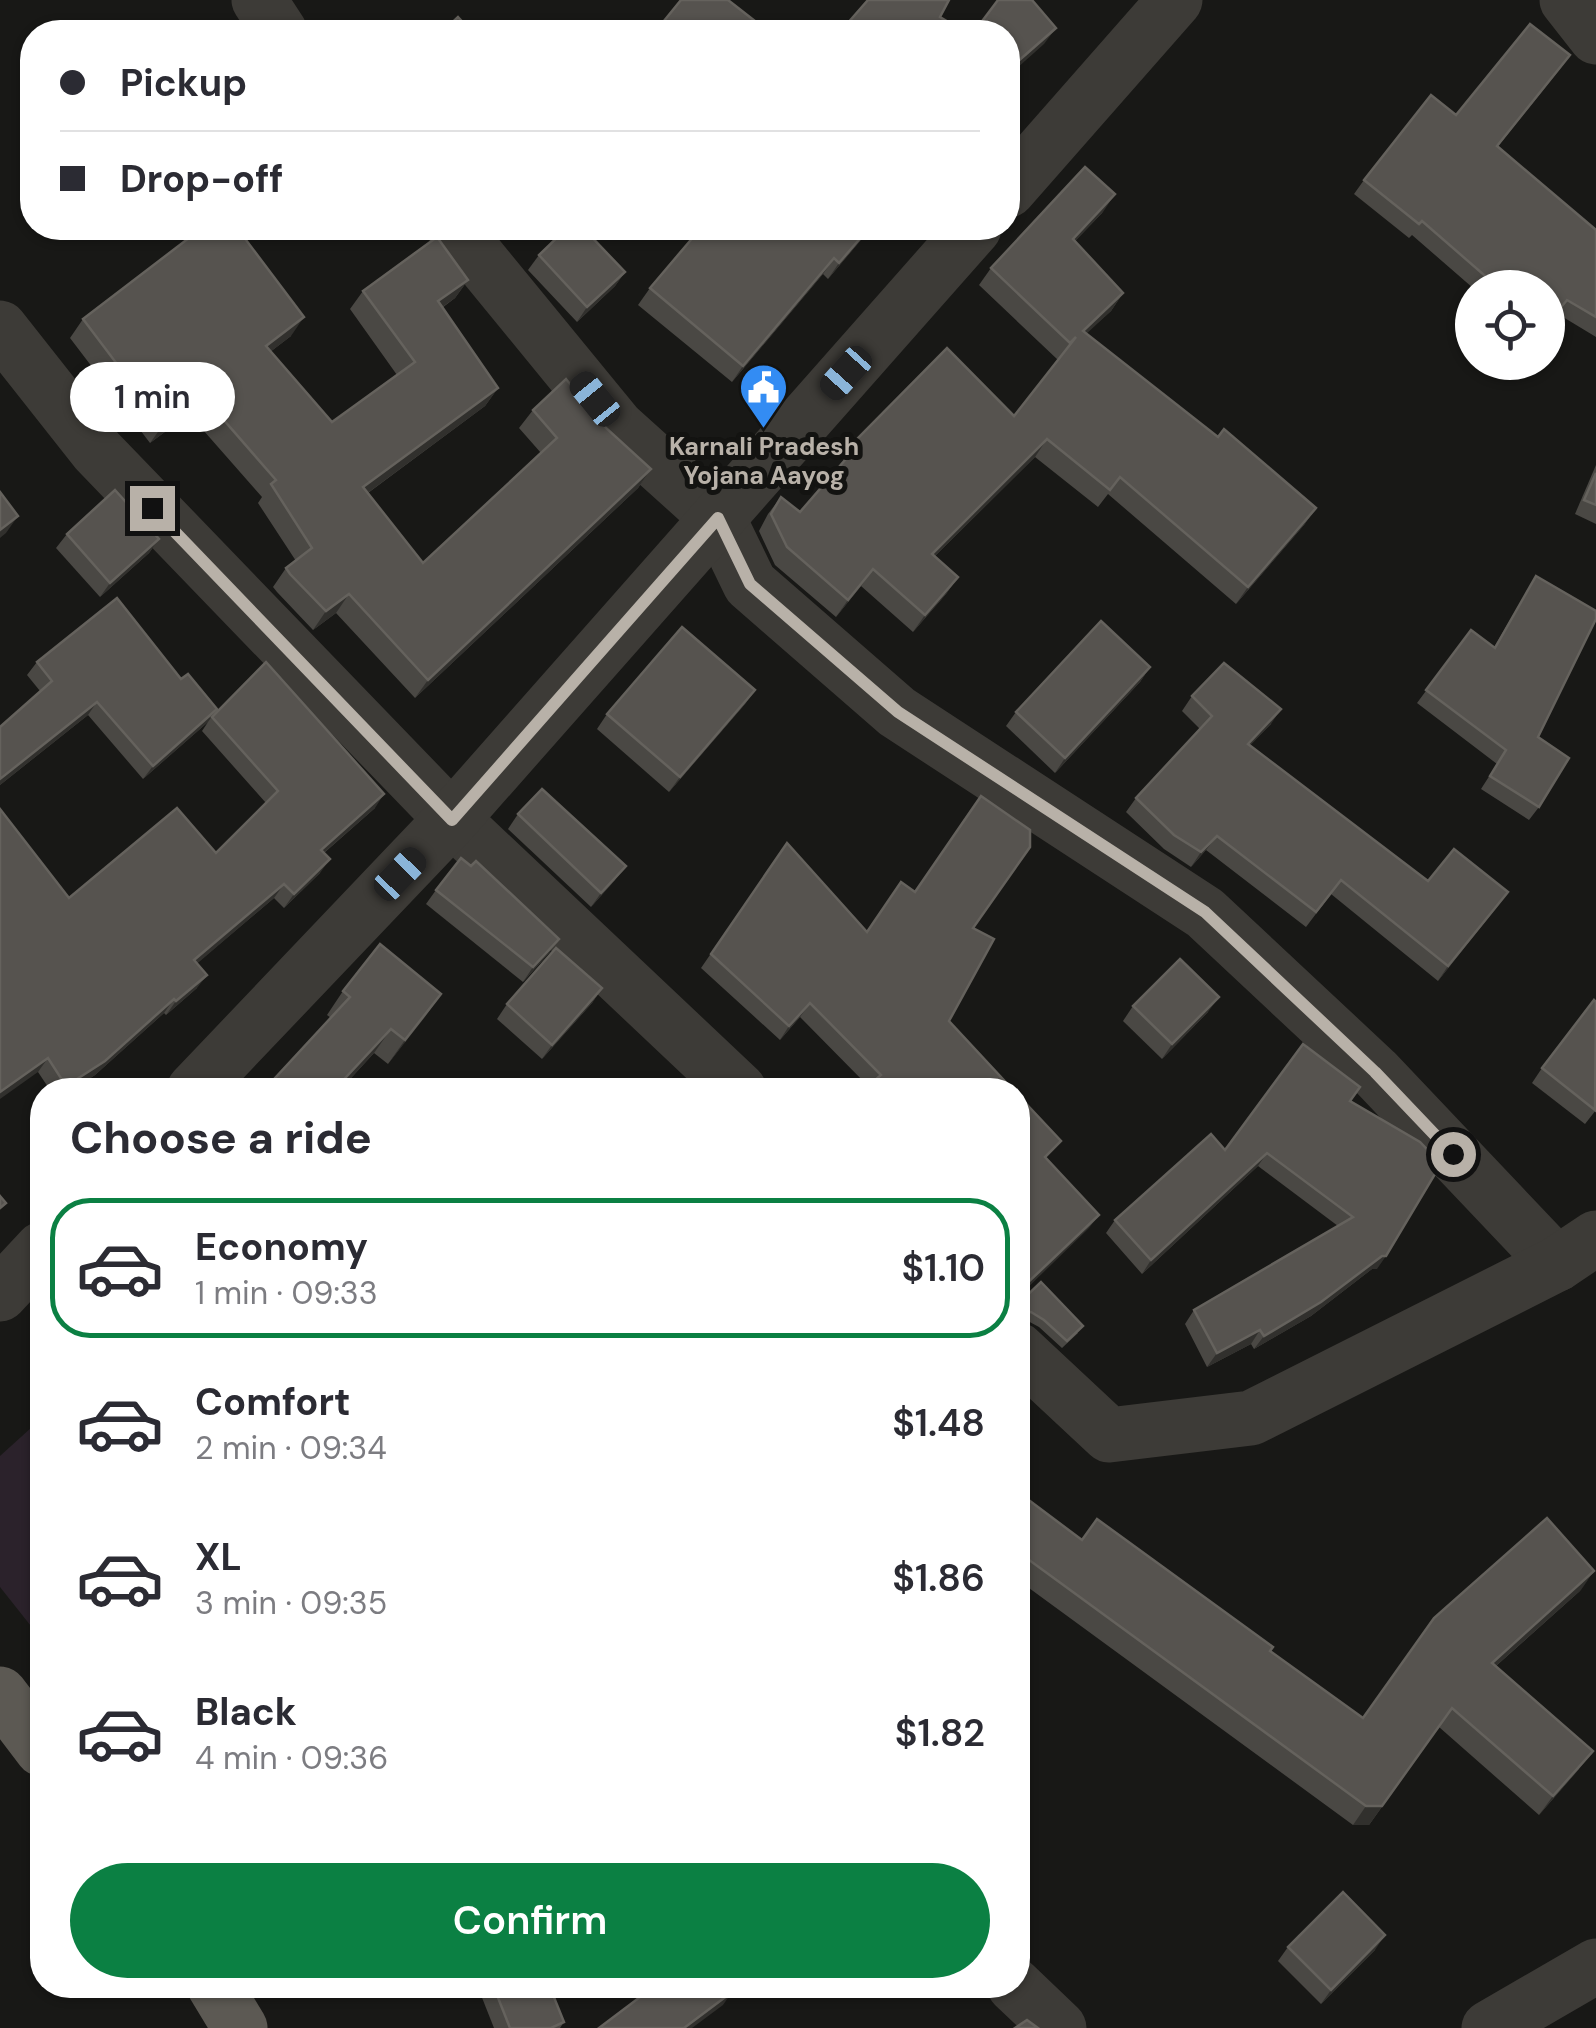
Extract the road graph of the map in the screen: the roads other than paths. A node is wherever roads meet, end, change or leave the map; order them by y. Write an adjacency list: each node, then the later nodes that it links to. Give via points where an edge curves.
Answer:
1 (1176, 0): 4 (street)
2 (1567, 0): 3 (street)
3 (1596, 37)
4 (1020, 176)
5 (464, 240): 8 (street, via 617,427)
6 (963, 240): 8 (street)
7 (0, 328): 9 (street, via 97,451)
8 (718, 518): 9 (street); 12 (street, via 750,584 898,712 1205,912)
9 (452, 820): 10 (street); 11 (street)
10 (205, 1078)
11 (714, 1078)
12 (1576, 1251): 15 (street, via 1251,1418 1109,1435)
13 (30, 1262): 14 (street)
14 (0, 1294)
15 (1030, 1361)
16 (0, 1694): 17 (main road)
17 (30, 1733)
18 (1596, 1966): 23 (street)
19 (222, 1998): 21 (main road)
20 (1027, 1998): 22 (street)
21 (240, 2028)
22 (1058, 2028)
23 (1490, 2028)

